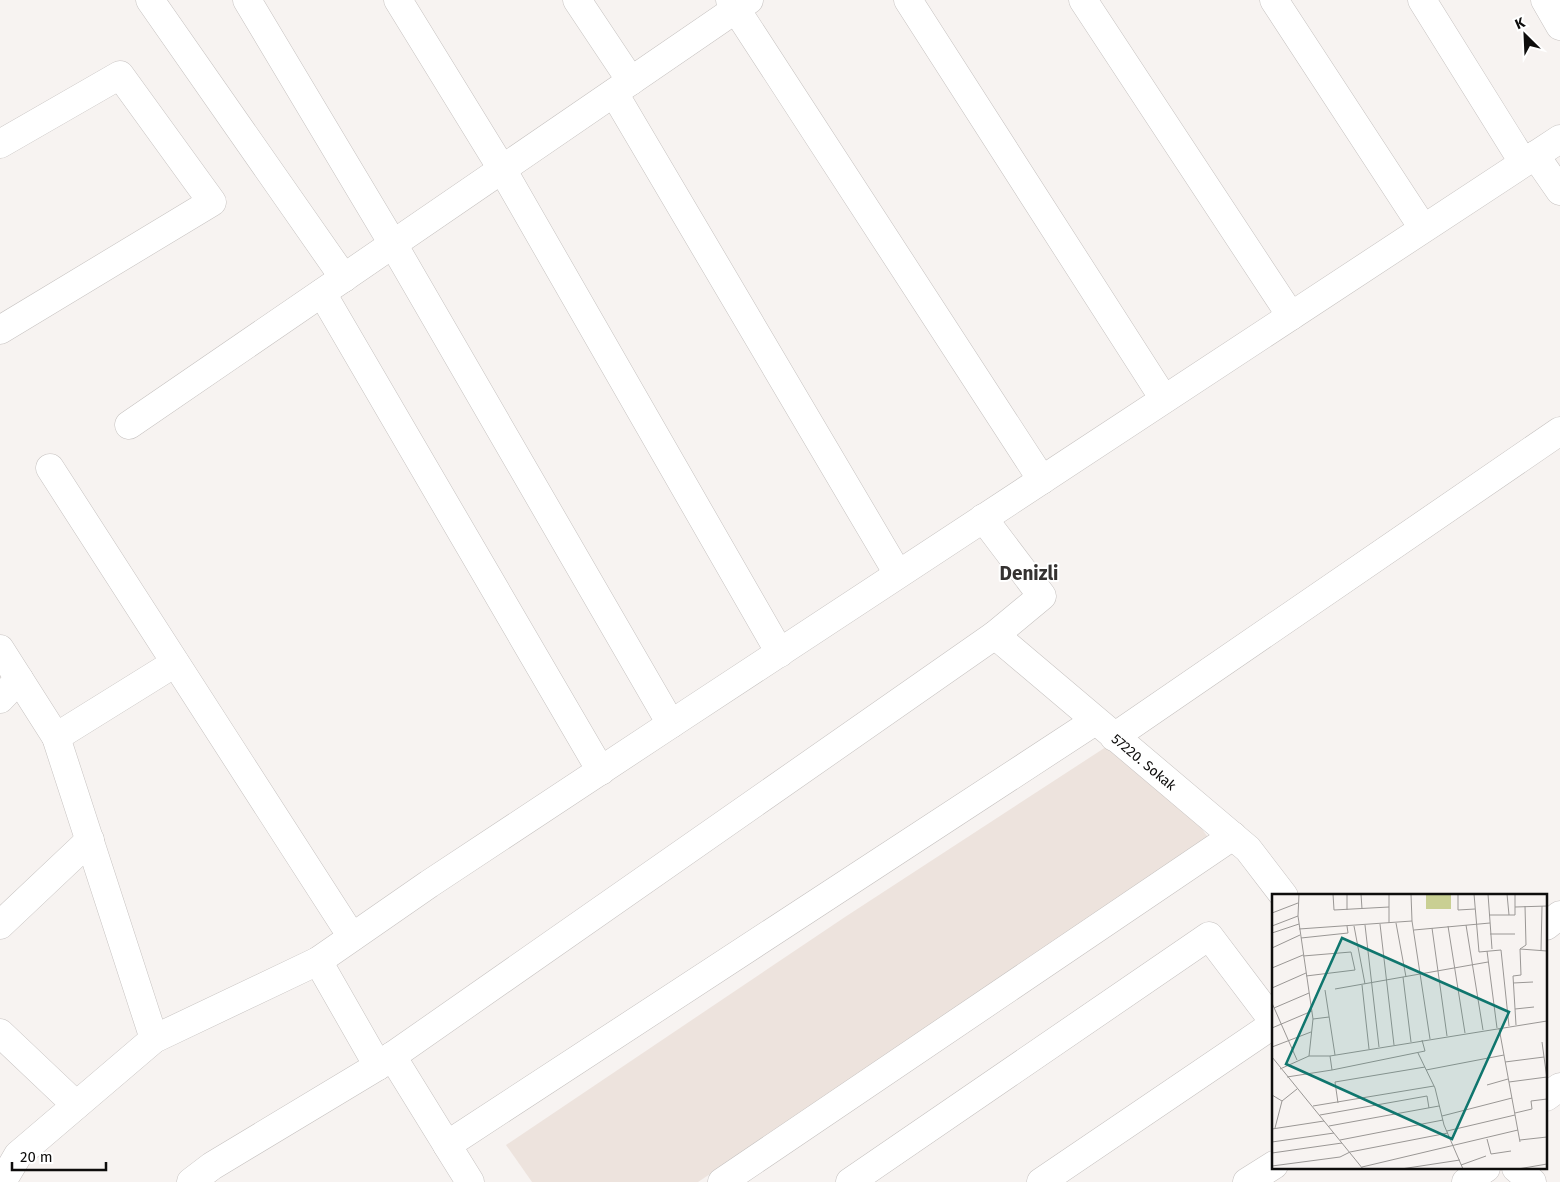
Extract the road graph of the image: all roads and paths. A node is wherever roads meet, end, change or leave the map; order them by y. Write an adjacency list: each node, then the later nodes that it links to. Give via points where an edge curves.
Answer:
1 (150, 0): 20 (street)
2 (247, 0): 19 (street)
3 (398, 0): 16 (street)
4 (577, 0): 12 (street)
5 (908, 0): 24 (street)
6 (1083, 0): 22 (street)
7 (1274, 0): 18 (street)
8 (1422, 0): 15 (street)
9 (1545, 0): 11 (street)
10 (738, 3): 12 (street); 28 (street)
11 (1560, 26)
12 (622, 87): 16 (street); 30 (street)
13 (1560, 139): 15 (street)
14 (0, 144): 23 (street, via 120,75 212,202)
15 (1529, 159): 17 (street); 18 (street)
16 (502, 169): 19 (street); 33 (street)
17 (1560, 192)
18 (1423, 228): 22 (street)
19 (393, 244): 20 (street); 37 (street)
20 (344, 278): 21 (street)
21 (322, 293): 25 (street); 40 (street)
22 (1291, 316): 24 (street)
23 (0, 330)
24 (1164, 399): 28 (street)
25 (130, 425)
26 (1560, 431): 38 (street)
27 (50, 468): 34 (street)
28 (1042, 480): 29 (street)
29 (983, 518): 30 (street); 31 (street, via 1042,596)
30 (898, 574): 33 (street)
31 (995, 635): 38 (street, 57220. Sokak); 53 (street)
32 (0, 649): 35 (street)
33 (780, 653): 37 (street)
34 (175, 663): 39 (street); 47 (street)
35 (19, 679): 36 (street); 39 (street)
36 (0, 699)
37 (671, 724): 40 (street)
38 (1105, 729): 41 (street, 57220. Sokak); 57 (street)
39 (56, 737): 42 (street)
40 (601, 771): 47 (street)
41 (1233, 836): 43 (street, 57220. Sokak, via 1248,849); 64 (street)
42 (90, 840): 46 (street); 52 (street)
43 (1282, 894)
44 (1560, 915): 45 (street)
45 (1548, 924)
46 (0, 925)
47 (352, 937): 48 (street)
48 (318, 960): 52 (street); 53 (street)
49 (1272, 1020): 65 (street, via 1208,936)
50 (1272, 1024): 66 (street)
51 (0, 1033): 56 (street)
52 (154, 1039): 56 (street)
53 (386, 1061): 57 (street); 62 (street, via 212,1166)
54 (1560, 1087): 55 (street)
55 (1548, 1096)
56 (76, 1105): 61 (street, via 18,1156)
57 (447, 1145): 63 (street)
58 (1272, 1166): 67 (street)
59 (1483, 1170): 68 (street)
60 (1518, 1170): 69 (street)
61 (2, 1182)
62 (191, 1182)
63 (470, 1182)
64 (722, 1182)
65 (850, 1182)
66 (1041, 1182)
67 (1246, 1182)
68 (1466, 1182)
69 (1532, 1182)

